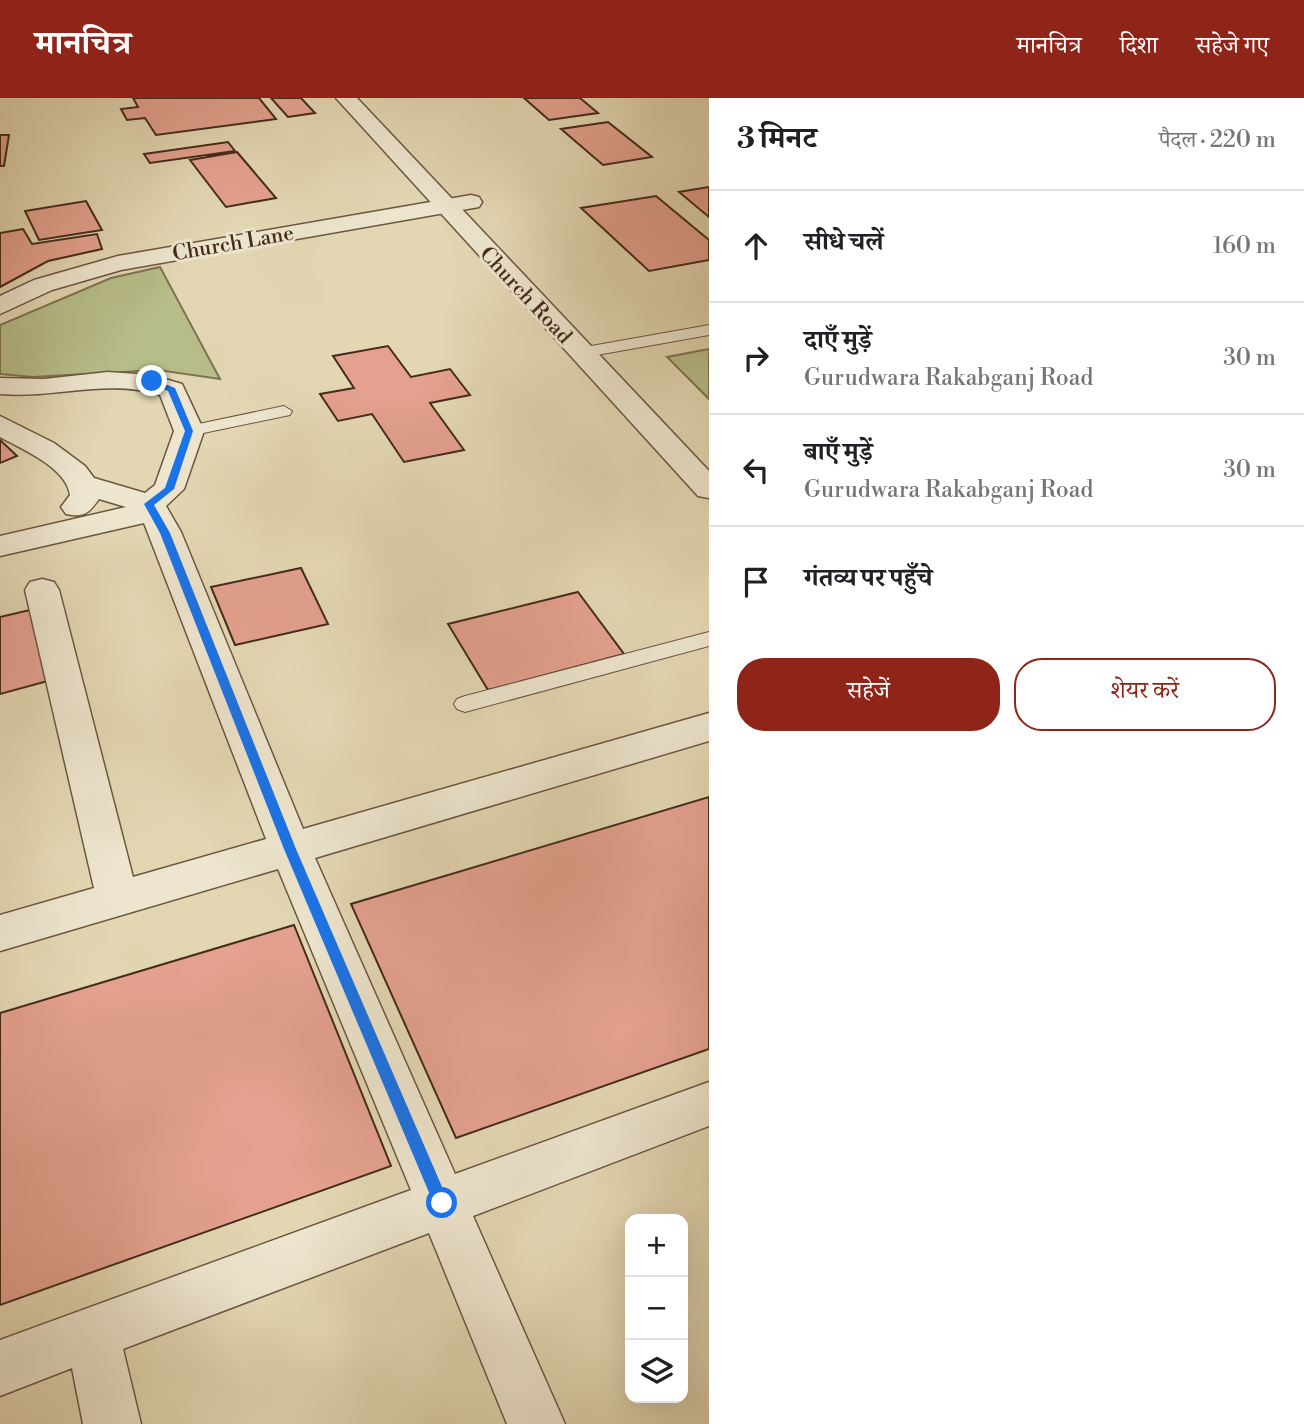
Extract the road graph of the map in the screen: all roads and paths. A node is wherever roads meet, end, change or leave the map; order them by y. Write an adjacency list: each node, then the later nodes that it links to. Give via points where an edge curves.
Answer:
1 (346, 98): 4 (street, Church Road)
2 (371, 98): 3 (street, Church Road)
3 (471, 202): 4 (street, Church Lane); 7 (street, Church Road)
4 (444, 207): 5 (street, Church Lane, via 118,263 43,285); 8 (street, Church Road)
5 (0, 306)
6 (709, 330): 7 (lane)
7 (612, 349): 8 (lane); 9 (street, Church Road)
8 (580, 352): 15 (street, Church Road)
9 (630, 368)
10 (0, 386): 13 (street, via 22,389 130,377 152,381 172,390)
11 (284, 411): 13 (lane)
12 (0, 425): 14 (street, via 78,473)
13 (189, 431): 16 (street, via 169,489)
14 (87, 485): 16 (street); 17 (street, via 84,502)
15 (709, 489)
16 (149, 504): 17 (street, via 134,516); 22 (street, via 165,533)
17 (15, 543)
18 (41, 590): 23 (street)
19 (709, 639): 20 (lane)
20 (465, 704)
21 (709, 727): 22 (street)
22 (290, 849): 23 (street); 26 (street)
23 (118, 899): 24 (street)
24 (0, 933)
25 (709, 1104): 26 (street)
26 (442, 1203): 27 (street); 30 (street)
27 (92, 1334): 28 (street); 29 (street)
28 (0, 1368)
29 (111, 1424)
30 (536, 1424)

